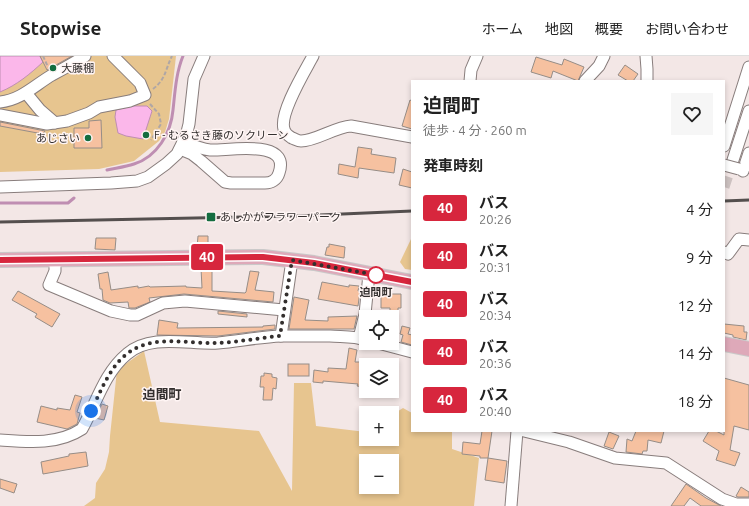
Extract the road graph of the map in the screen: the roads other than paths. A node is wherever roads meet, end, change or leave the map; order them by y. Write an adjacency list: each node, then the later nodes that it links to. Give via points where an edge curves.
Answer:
1 (85, 56): 12 (street)
2 (113, 56): 17 (street, via 140,83 145,95 130,101 99,107 89,113)
3 (204, 56): 20 (street, via 194,79 189,124)
4 (313, 56): 18 (street, via 288,106 284,129 288,136 305,140 351,126)
5 (477, 56): 9 (street)
6 (604, 56): 10 (street, via 599,66)
7 (646, 56): 11 (street)
8 (749, 67): 16 (street)
9 (470, 80)
10 (586, 80)
11 (647, 80)
12 (26, 93): 13 (street); 17 (street)
13 (0, 102)
14 (749, 111): 22 (street)
15 (0, 115): 17 (street, via 47,124)
16 (728, 122): 19 (street)
17 (55, 123)
18 (411, 137)
19 (725, 140)
20 (182, 145): 20 (street, via 210,150 272,151 278,156 281,165 279,175 270,183 224,182); 23 (street, via 177,154 156,172 137,181)
21 (749, 153): 22 (street)
22 (738, 168)
23 (0, 186)
24 (744, 240): 25 (street, via 728,254)
25 (725, 252)
26 (0, 260): 27 (main road)
27 (55, 260): 28 (main road, via 218,256); 31 (street, via 55,271 49,285 121,314 137,315 158,304 175,301)
28 (292, 260): 29 (main road); 31 (street)
29 (369, 274): 30 (main road); 32 (street)
30 (411, 282)
31 (284, 310): 33 (street)
32 (365, 310)
33 (280, 336): 34 (street); 41 (street, via 216,343 175,341 144,344 135,348 116,365 82,429 62,438 46,441)
34 (359, 339)
35 (725, 344): 37 (main road)
36 (399, 349): 38 (street)
37 (749, 349)
38 (411, 352)
39 (516, 432): 43 (street)
40 (528, 432): 42 (street, via 569,442 615,458 666,463 722,498 736,504)
41 (0, 440)
42 (749, 504)
43 (511, 506)

